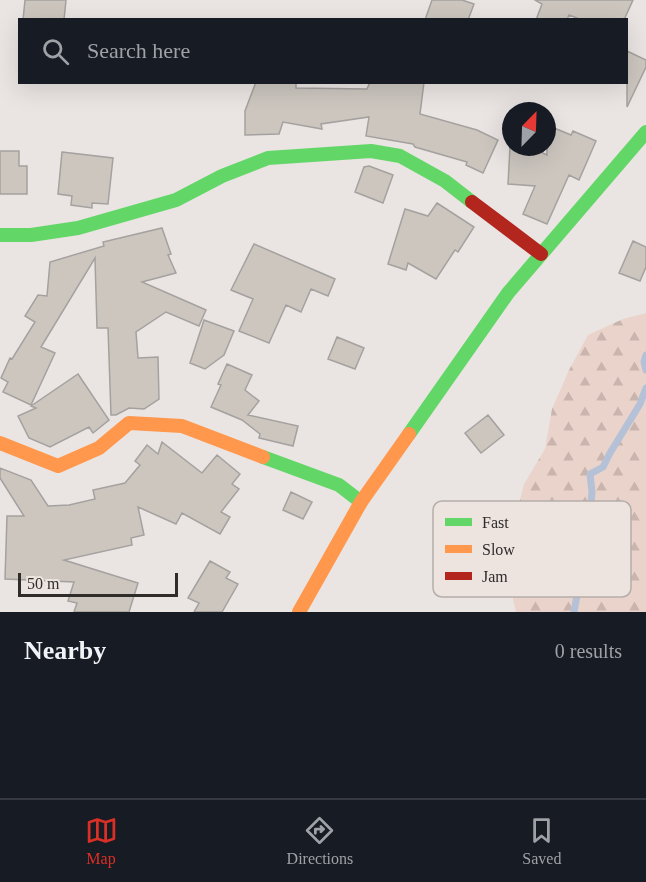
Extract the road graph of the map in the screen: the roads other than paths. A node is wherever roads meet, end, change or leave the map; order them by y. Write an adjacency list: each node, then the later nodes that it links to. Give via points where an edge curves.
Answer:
1 (646, 132): 3 (street)
2 (0, 235): 3 (street, via 78,228 176,200 268,158 371,151 399,156 445,181)
3 (541, 254): 5 (street, via 508,293)
4 (0, 443): 5 (street, via 58,466 99,447 129,423 182,426 339,485)
5 (361, 502): 6 (street)
6 (299, 612)

